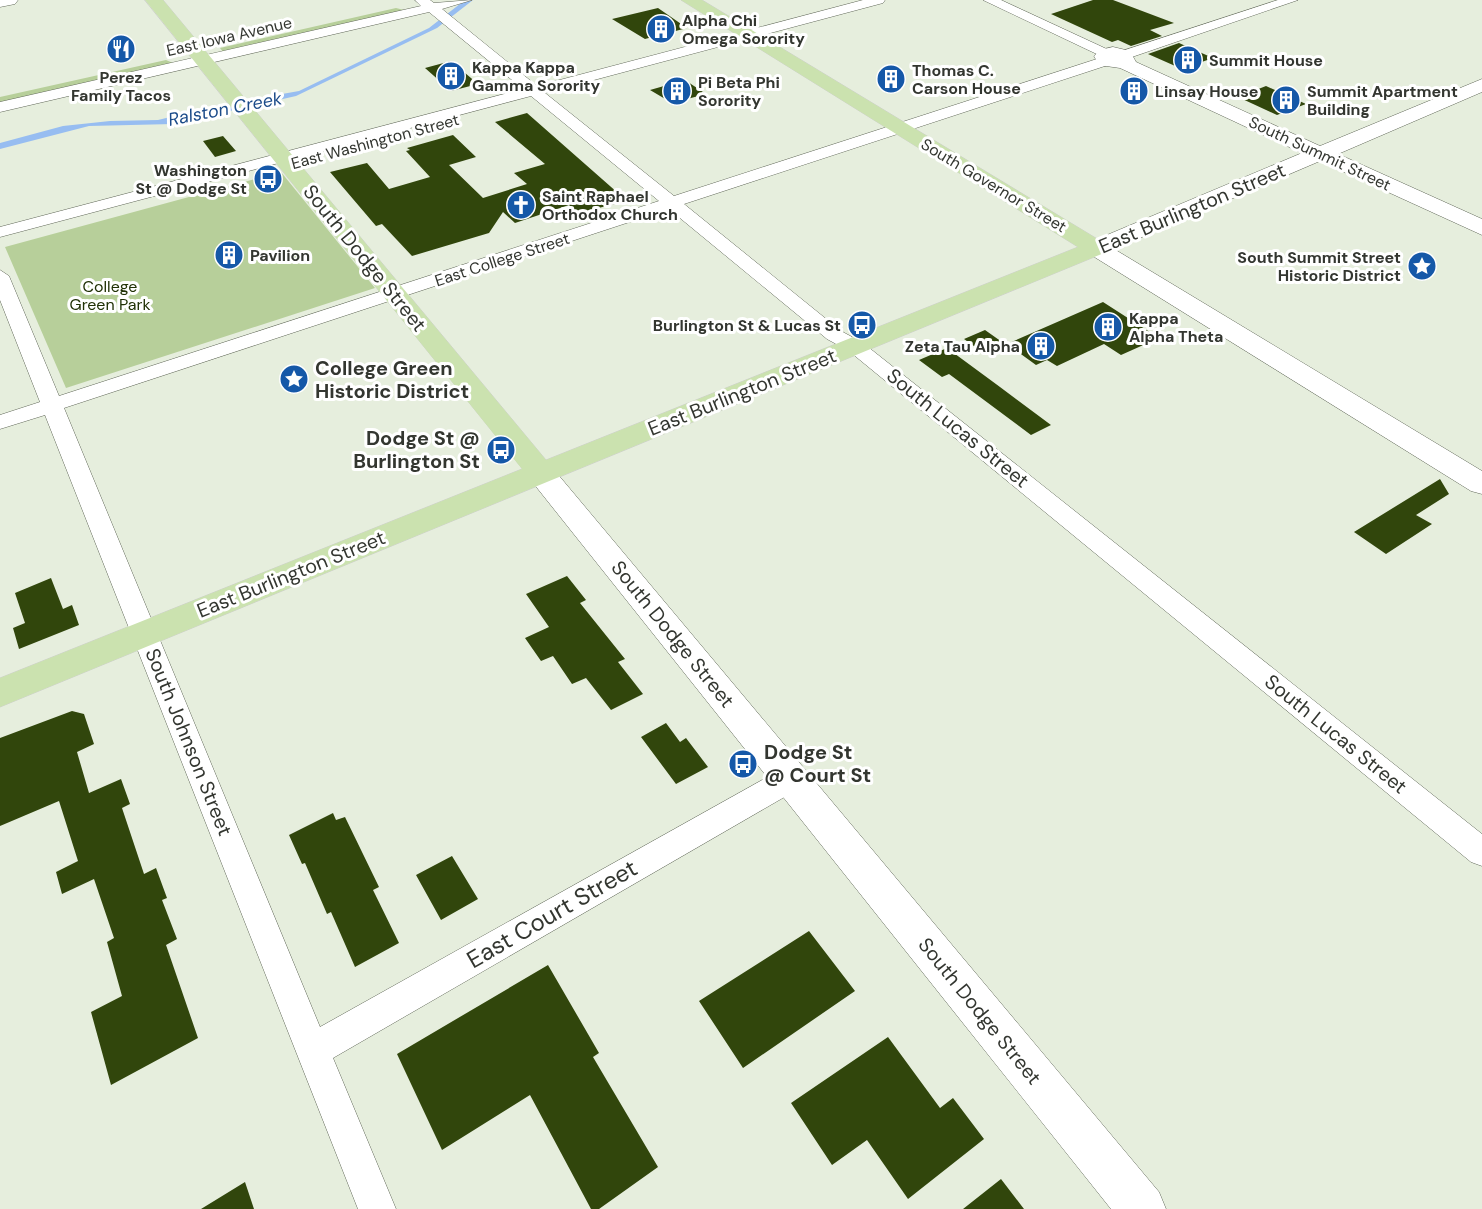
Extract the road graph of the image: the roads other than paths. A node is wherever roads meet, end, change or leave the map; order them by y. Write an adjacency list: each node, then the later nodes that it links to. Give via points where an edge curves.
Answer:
1 (9, 0): 8 (main road)
2 (154, 0): 11 (main road, South Dodge Street)
3 (465, 0): 9 (street, East Iowa Avenue)
4 (690, 0): 10 (main road, South Governor Street)
5 (878, 0): 10 (street, East Washington Street)
6 (990, 0): 12 (street, South Summit Street)
7 (1291, 0): 12 (street, East College Street)
8 (0, 2)
9 (425, 3): 11 (street, East Iowa Avenue); 14 (street, South Lucas Street)
10 (748, 36): 14 (street, East Washington Street); 17 (main road, South Governor Street)
11 (199, 56): 15 (street, East Iowa Avenue); 16 (street, East Iowa Avenue); 19 (main road, South Dodge Street)
12 (1115, 58): 17 (street, East College Street); 18 (main road, South Summit Street)
13 (1482, 85): 18 (main road, East Burlington Street)
14 (536, 93): 19 (street, East Washington Street); 20 (street, South Lucas Street)
15 (0, 96)
16 (0, 107)
17 (901, 129): 20 (street, East College Street); 24 (main road, South Governor Street)
18 (1322, 153): 21 (main road, South Summit Street); 24 (main road, East Burlington Street)
19 (285, 161): 22 (street, East Washington Street); 23 (street, East Washington Street); 26 (main road, South Dodge Street)
20 (672, 204): 26 (street, East College Street); 27 (street, South Lucas Street, via 834,335)
21 (1482, 228)
22 (0, 232)
23 (0, 243)
24 (1096, 248): 27 (main road, East Burlington Street); 31 (main road, South Governor Street)
25 (0, 276): 28 (street, South Johnson Street)
26 (393, 294): 28 (street, East College Street); 30 (main road, South Dodge Street)
27 (856, 347): 30 (main road, East Burlington Street); 35 (street, South Lucas Street)
28 (52, 405): 29 (street, East College Street); 32 (street, South Johnson Street)
29 (0, 422)
30 (540, 472): 32 (main road, East Burlington Street); 34 (main road, South Dodge Street)
31 (1482, 484)
32 (145, 634): 33 (main road, East Burlington Street); 36 (street, South Johnson Street)
33 (0, 693)
34 (790, 778): 36 (street, East Court Street); 38 (main road, South Dodge Street)
35 (1482, 852)
36 (313, 1050): 37 (street, South Johnson Street)
37 (377, 1209)
38 (1142, 1209)

